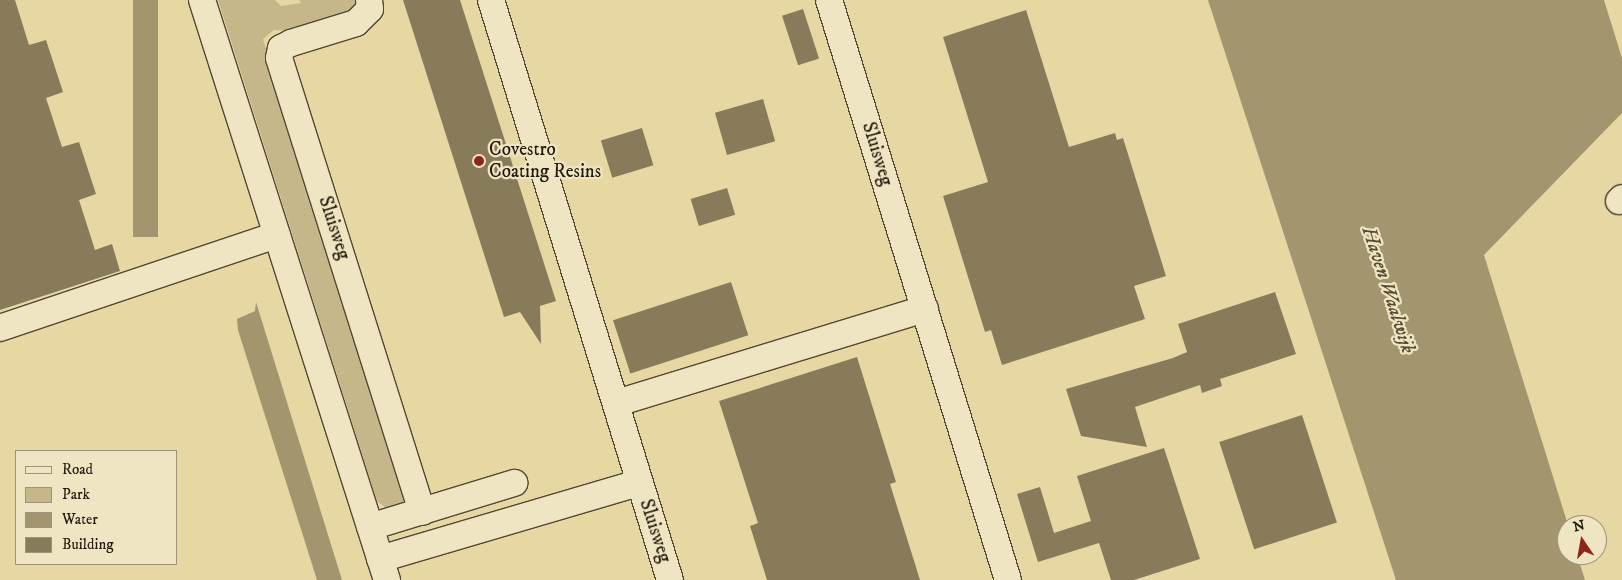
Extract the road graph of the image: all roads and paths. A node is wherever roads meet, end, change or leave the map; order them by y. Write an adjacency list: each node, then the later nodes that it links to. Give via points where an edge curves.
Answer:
1 (202, 0): 5 (street, Sluisweg)
2 (369, 0): 11 (street, Sluisweg, via 370,9 356,23 291,42 281,48 279,58)
3 (491, 0): 8 (street, Sluisweg)
4 (829, 0): 6 (street, Sluisweg)
5 (277, 235): 7 (street); 12 (street, Sluisweg)
6 (925, 309): 8 (street); 15 (street, Sluisweg)
7 (0, 328)
8 (618, 403): 10 (street, Sluisweg)
9 (514, 483): 11 (street)
10 (639, 483): 13 (street, Sluisweg); 14 (street, Sluisweg)
11 (422, 512): 12 (street)
12 (370, 527): 13 (street, Sluisweg)
13 (384, 569)
14 (670, 580)
15 (1008, 580)

